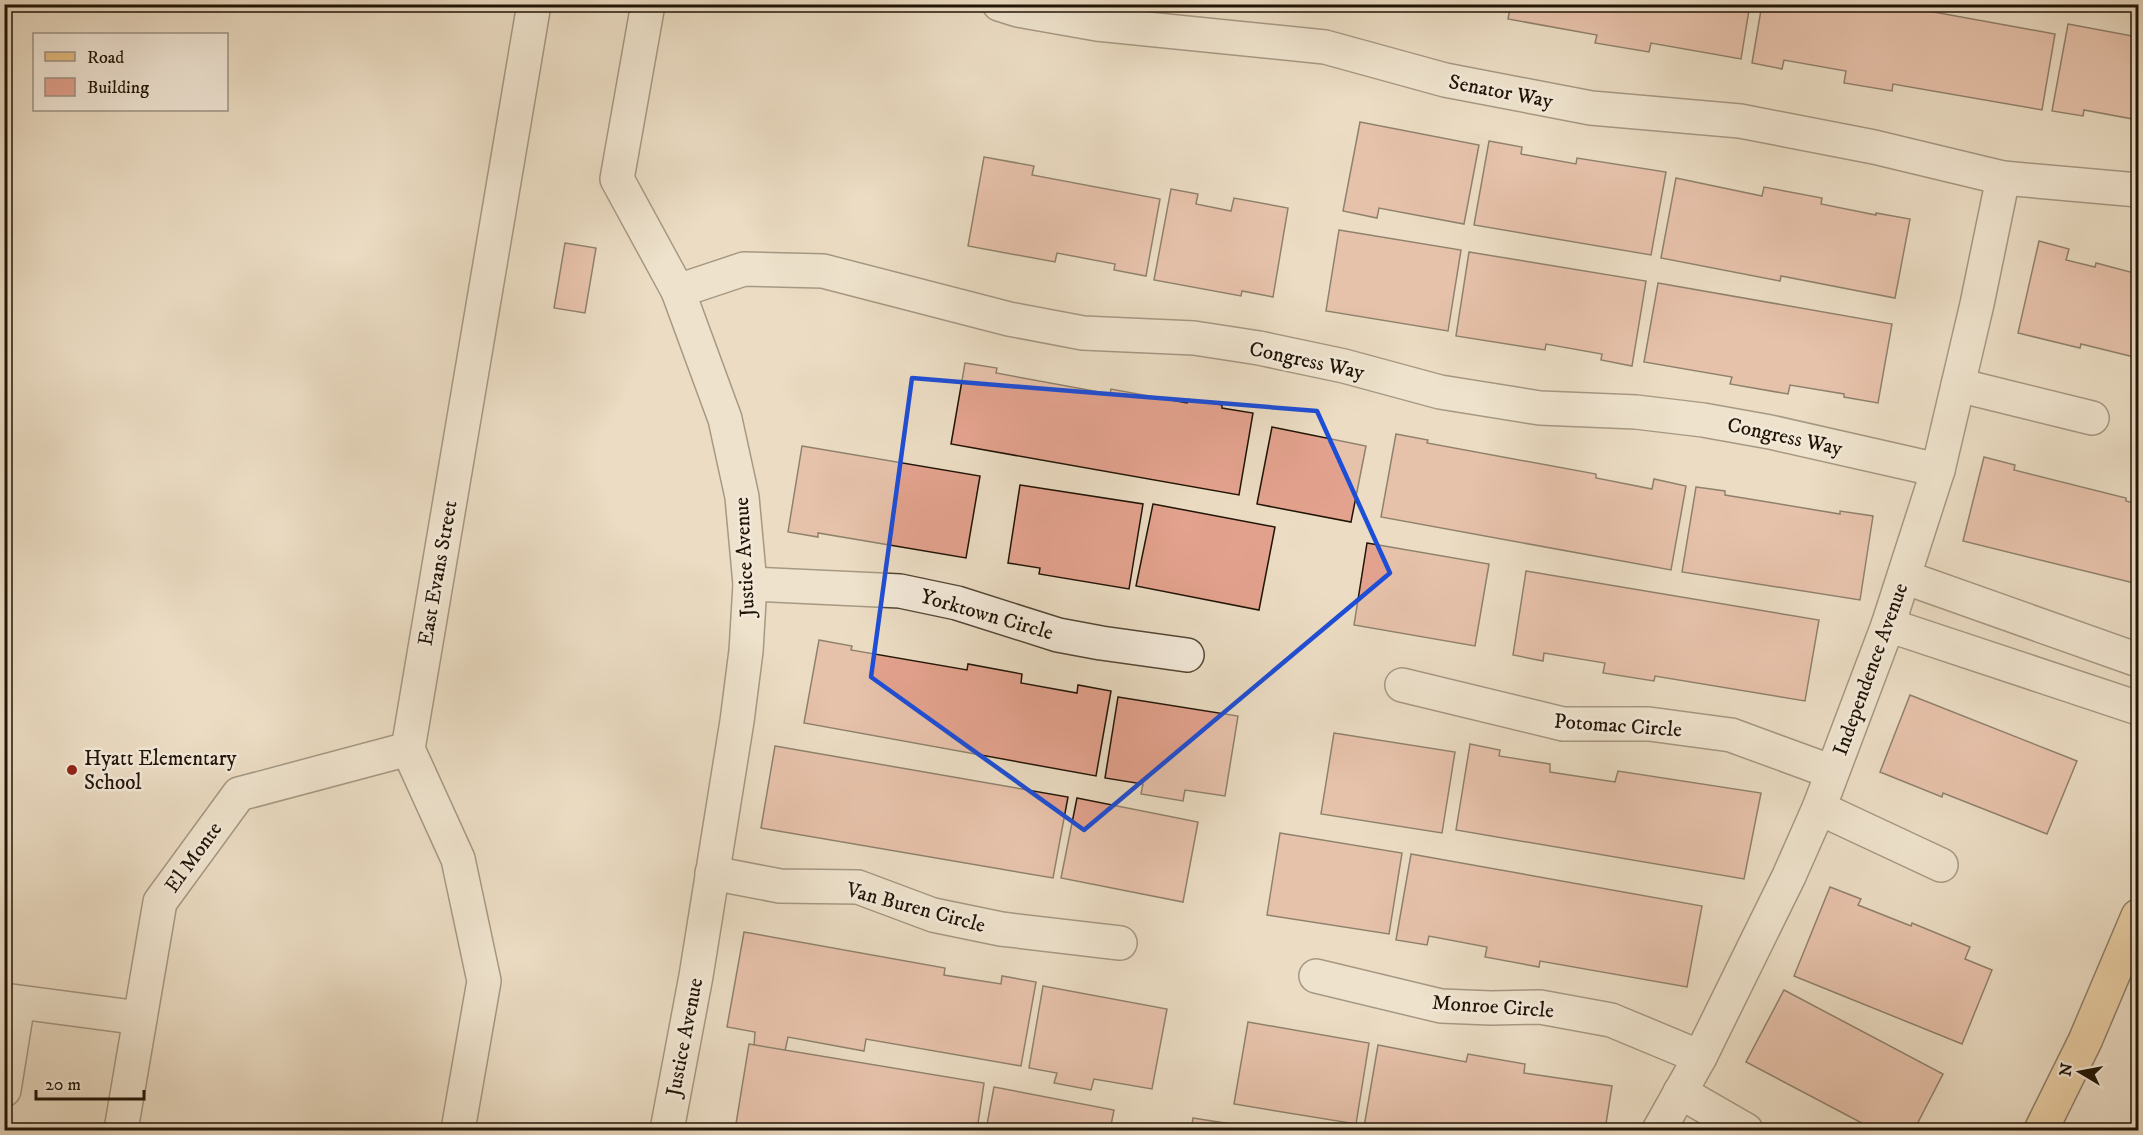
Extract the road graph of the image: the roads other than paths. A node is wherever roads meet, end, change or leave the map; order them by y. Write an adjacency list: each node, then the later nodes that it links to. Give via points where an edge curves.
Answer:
1 (534, 4): 17 (street, East Evans Street)
2 (648, 4): 6 (street, Justice Avenue, via 617,178)
3 (999, 4): 4 (street, Senator Way, via 1097,24 1325,47 1506,93 1591,108 1740,122 1875,147)
4 (2003, 178): 5 (street, Senator Way); 7 (street, Independence Avenue)
5 (2139, 190)
6 (678, 291): 9 (street, Congress Way, via 744,269 823,271 1009,320 1083,333 1194,338 1259,348 1440,392 1540,408 1636,412 1703,420); 11 (street, Justice Avenue, via 725,419 742,496)
7 (1958, 385): 8 (street); 9 (street, Independence Avenue)
8 (2092, 418)
9 (1938, 470): 10 (street, Independence Avenue)
10 (1904, 578): 12 (street, Independence Avenue); 14 (street)
11 (750, 584): 13 (street, Yorktown Circle, via 900,591 957,603 1058,635); 21 (street, Justice Avenue, via 746,651)
12 (1888, 625): 16 (street); 18 (street, Independence Avenue)
13 (1187, 655)
14 (2139, 660)
15 (1402, 685): 18 (street, Potomac Circle, via 1563,724 1649,724 1731,735)
16 (2139, 708)
17 (408, 749): 26 (street, El Monte, via 239,794 160,902); 31 (street, via 458,859 484,981)
18 (1832, 772): 19 (street, Independence Avenue)
19 (1819, 808): 20 (street); 27 (street, Independence Avenue)
20 (1941, 865)
21 (712, 873): 23 (street, Van Buren Circle, via 780,886 858,887 933,915 1000,929); 32 (street, Justice Avenue)
22 (2139, 916): 35 (main road)
23 (1120, 943)
24 (1316, 975): 27 (street, Monroe Circle, via 1441,1006 1539,1007 1611,1020)
25 (11, 1002): 26 (street); 28 (street)
26 (140, 1018): 30 (street, El Monte)
27 (1700, 1057): 29 (street, Independence Avenue)
28 (4, 1090)
29 (1680, 1092): 33 (street, Independence Avenue); 34 (street)
30 (121, 1131)
31 (458, 1131)
32 (667, 1131)
33 (1659, 1131)
34 (1746, 1131)
35 (2041, 1131)

